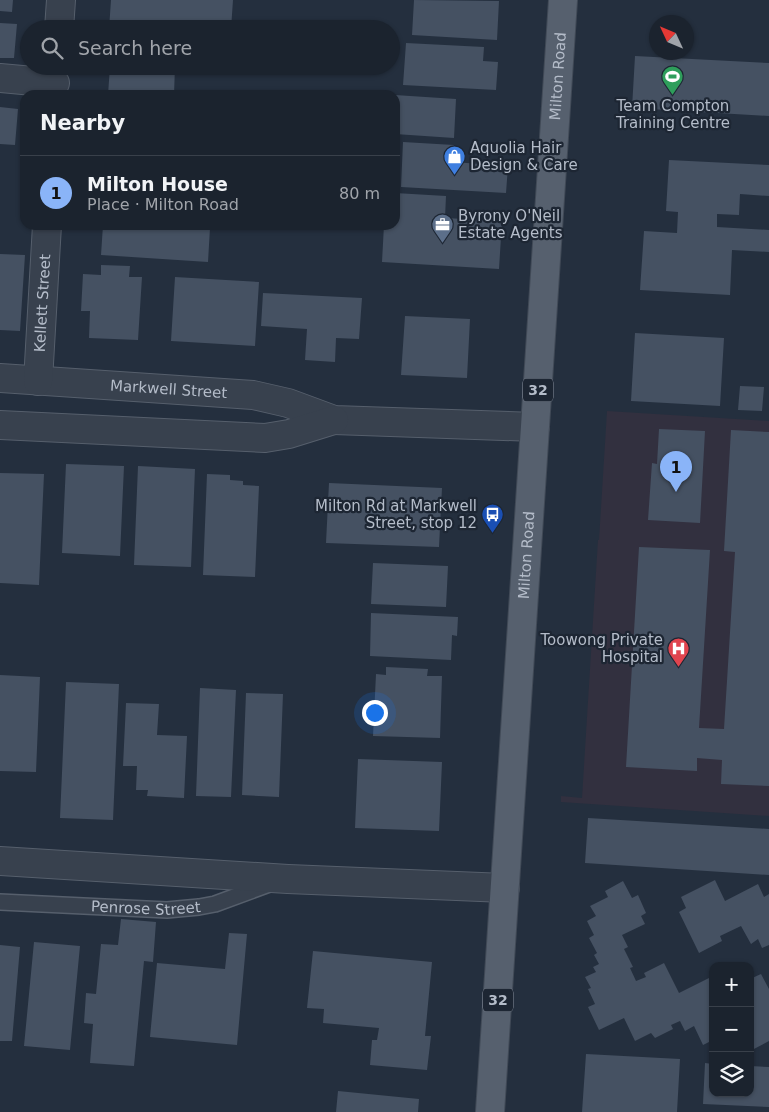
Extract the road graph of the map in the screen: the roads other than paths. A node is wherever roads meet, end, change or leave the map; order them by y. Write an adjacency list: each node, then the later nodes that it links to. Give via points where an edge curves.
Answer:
1 (61, 0): 3 (street)
2 (563, 0): 11 (main road, Milton Road / 32)
3 (60, 20)
4 (0, 78): 5 (street)
5 (55, 81)
6 (47, 230): 8 (street, Kellett Street)
7 (0, 378): 8 (street, Markwell Street)
8 (38, 381): 9 (street, Markwell Street, via 253,395 288,403)
9 (334, 420): 10 (street, Markwell Street, via 265,438); 11 (street, Markwell Street)
10 (0, 425)
11 (535, 427): 14 (main road, Milton Road / 32)
12 (0, 861): 13 (street, Penrose Street)
13 (288, 879): 14 (street, Penrose Street); 15 (lane, Penrose Street, via 215,904 183,909)
14 (505, 888): 16 (main road, Milton Road / 32)
15 (0, 902)
16 (490, 1112)

